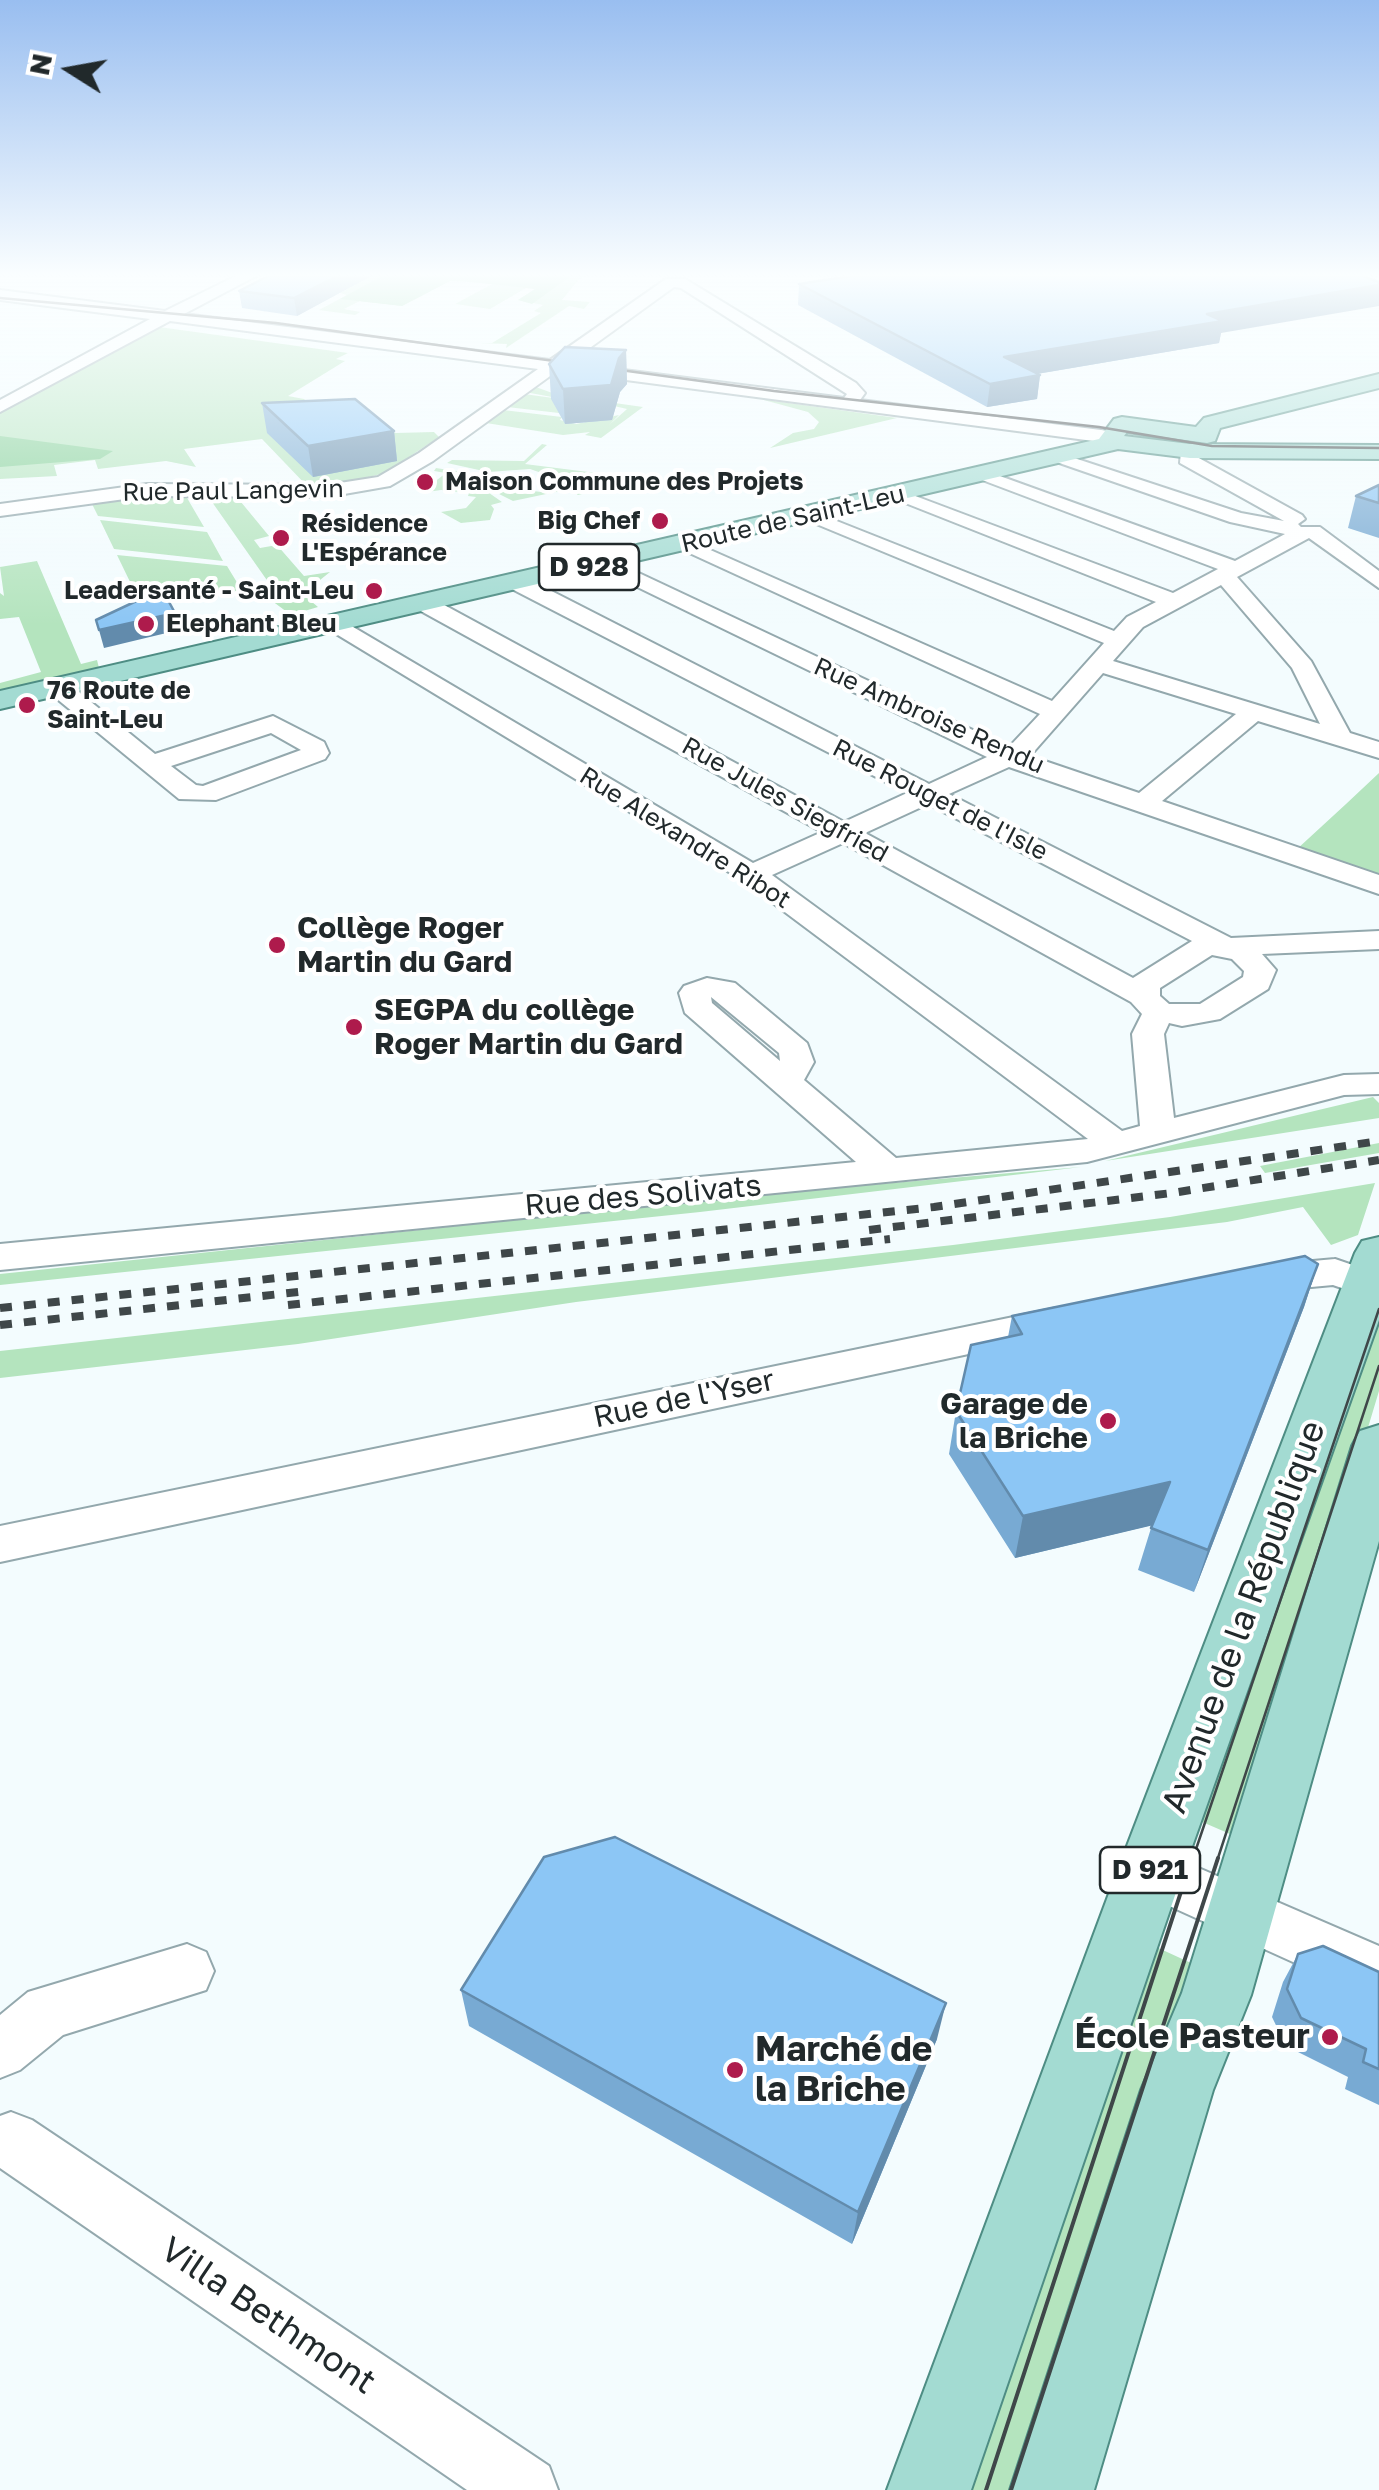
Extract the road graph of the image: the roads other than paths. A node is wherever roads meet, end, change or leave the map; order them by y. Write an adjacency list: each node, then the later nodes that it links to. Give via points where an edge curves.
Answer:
1 (29, 392): 7 (street)
2 (514, 392): 18 (street, Rue Paul Langevin, via 383,482 327,491 147,490)
3 (790, 392): 6 (street)
4 (851, 392): 6 (street, Rue Paul Langevin)
5 (1334, 392): 8 (main road, D 928)
6 (852, 399): 10 (street)
7 (0, 408)
8 (1261, 409): 9 (main road, D 928); 12 (main road, D 928, via 1208,424)
9 (1166, 428): 10 (main road, D 928, via 1122,424); 12 (main road, D 928)
10 (1114, 440): 12 (main road, D 928); 14 (main road, Route de Saint-Leu / D 928)
11 (1379, 441): 12 (main road)
12 (1200, 443): 13 (main road); 17 (street, via 1187,459)
13 (1379, 452)
14 (1055, 458): 15 (main road, Route de Saint-Leu / D 928); 20 (street)
15 (979, 476): 16 (main road, Route de Saint-Leu / D 928); 24 (street)
16 (895, 495): 19 (main road, Route de Saint-Leu / D 928); 27 (street)
17 (1272, 507): 20 (street, via 1268,518); 21 (street)
18 (0, 510)
19 (807, 516): 22 (main road, Route de Saint-Leu / D 928); 30 (street)
20 (1236, 518): 21 (street)
21 (1303, 530): 24 (street); 25 (street)
22 (683, 545): 23 (main road, Route de Saint-Leu / D 928); 35 (street)
23 (602, 564): 26 (main road, Route de Saint-Leu / D 928); 38 (street, Rue Ambroise Rendu)
24 (1230, 572): 27 (street); 36 (street, via 1303,666)
25 (1379, 581)
26 (518, 583): 28 (main road, Route de Saint-Leu / D 928); 40 (street, Rue Rouget de l'Isle)
27 (1175, 601): 30 (street, via 1135,622)
28 (427, 604): 29 (main road, Route de Saint-Leu / D 928); 42 (street, Rue Jules Siegfried)
29 (335, 626): 32 (main road, Route de Saint-Leu / D 928); 43 (street, Rue Alexandre Ribot)
30 (1118, 641): 31 (street)
31 (1102, 664): 34 (street); 35 (street)
32 (60, 690): 33 (main road, Route de Saint-Leu / D 928); 39 (street)
33 (0, 704)
34 (1255, 711): 36 (street); 41 (street)
35 (1056, 712): 38 (street)
36 (1340, 738): 37 (street)
37 (1379, 750)
38 (1010, 758): 40 (street); 41 (street, Rue Ambroise Rendu)
39 (151, 764): 39 (street, via 189,793 201,794 317,751 270,724)
40 (929, 794): 42 (street); 46 (street, Rue Rouget de l'Isle)
41 (1144, 803): 44 (street, Rue Ambroise Rendu)
42 (845, 833): 43 (street); 47 (street, Rue Jules Siegfried)
43 (752, 874): 51 (street, Rue Alexandre Ribot)
44 (1379, 885)
45 (1379, 940): 46 (street, Rue Rouget de l'Isle)
46 (1226, 946): 47 (street, via 1204,947 1146,982); 47 (street, via 1254,960 1257,982 1200,1014 1182,1016)
47 (1151, 1004): 50 (street)
48 (786, 1082): 52 (street)
49 (1379, 1084): 50 (street, Rue des Solivats, via 1344,1086)
50 (1158, 1133): 51 (street, Rue des Solivats)
51 (1117, 1144): 52 (street, Rue des Solivats, via 1053,1157)
52 (890, 1172): 53 (street, Rue des Solivats)
53 (0, 1257)
54 (1373, 1269): 55 (street); 59 (main road, Avenue de la République / D 921)
55 (1252, 1282)
56 (1102, 1312): 58 (street, Rue de l'Yser)
57 (1379, 1446): 60 (main road, D 921)
58 (0, 1544)
59 (1150, 1872): 60 (street); 66 (main road, Avenue de la République / D 921)
60 (1240, 1911): 62 (street); 67 (main road, D 921)
61 (187, 1971): 63 (street, via 48,2012)
62 (1379, 1974)
63 (0, 2050)
64 (11, 2142): 65 (street, Villa Bethmont)
65 (524, 2490)
66 (929, 2490)
67 (1052, 2490)

